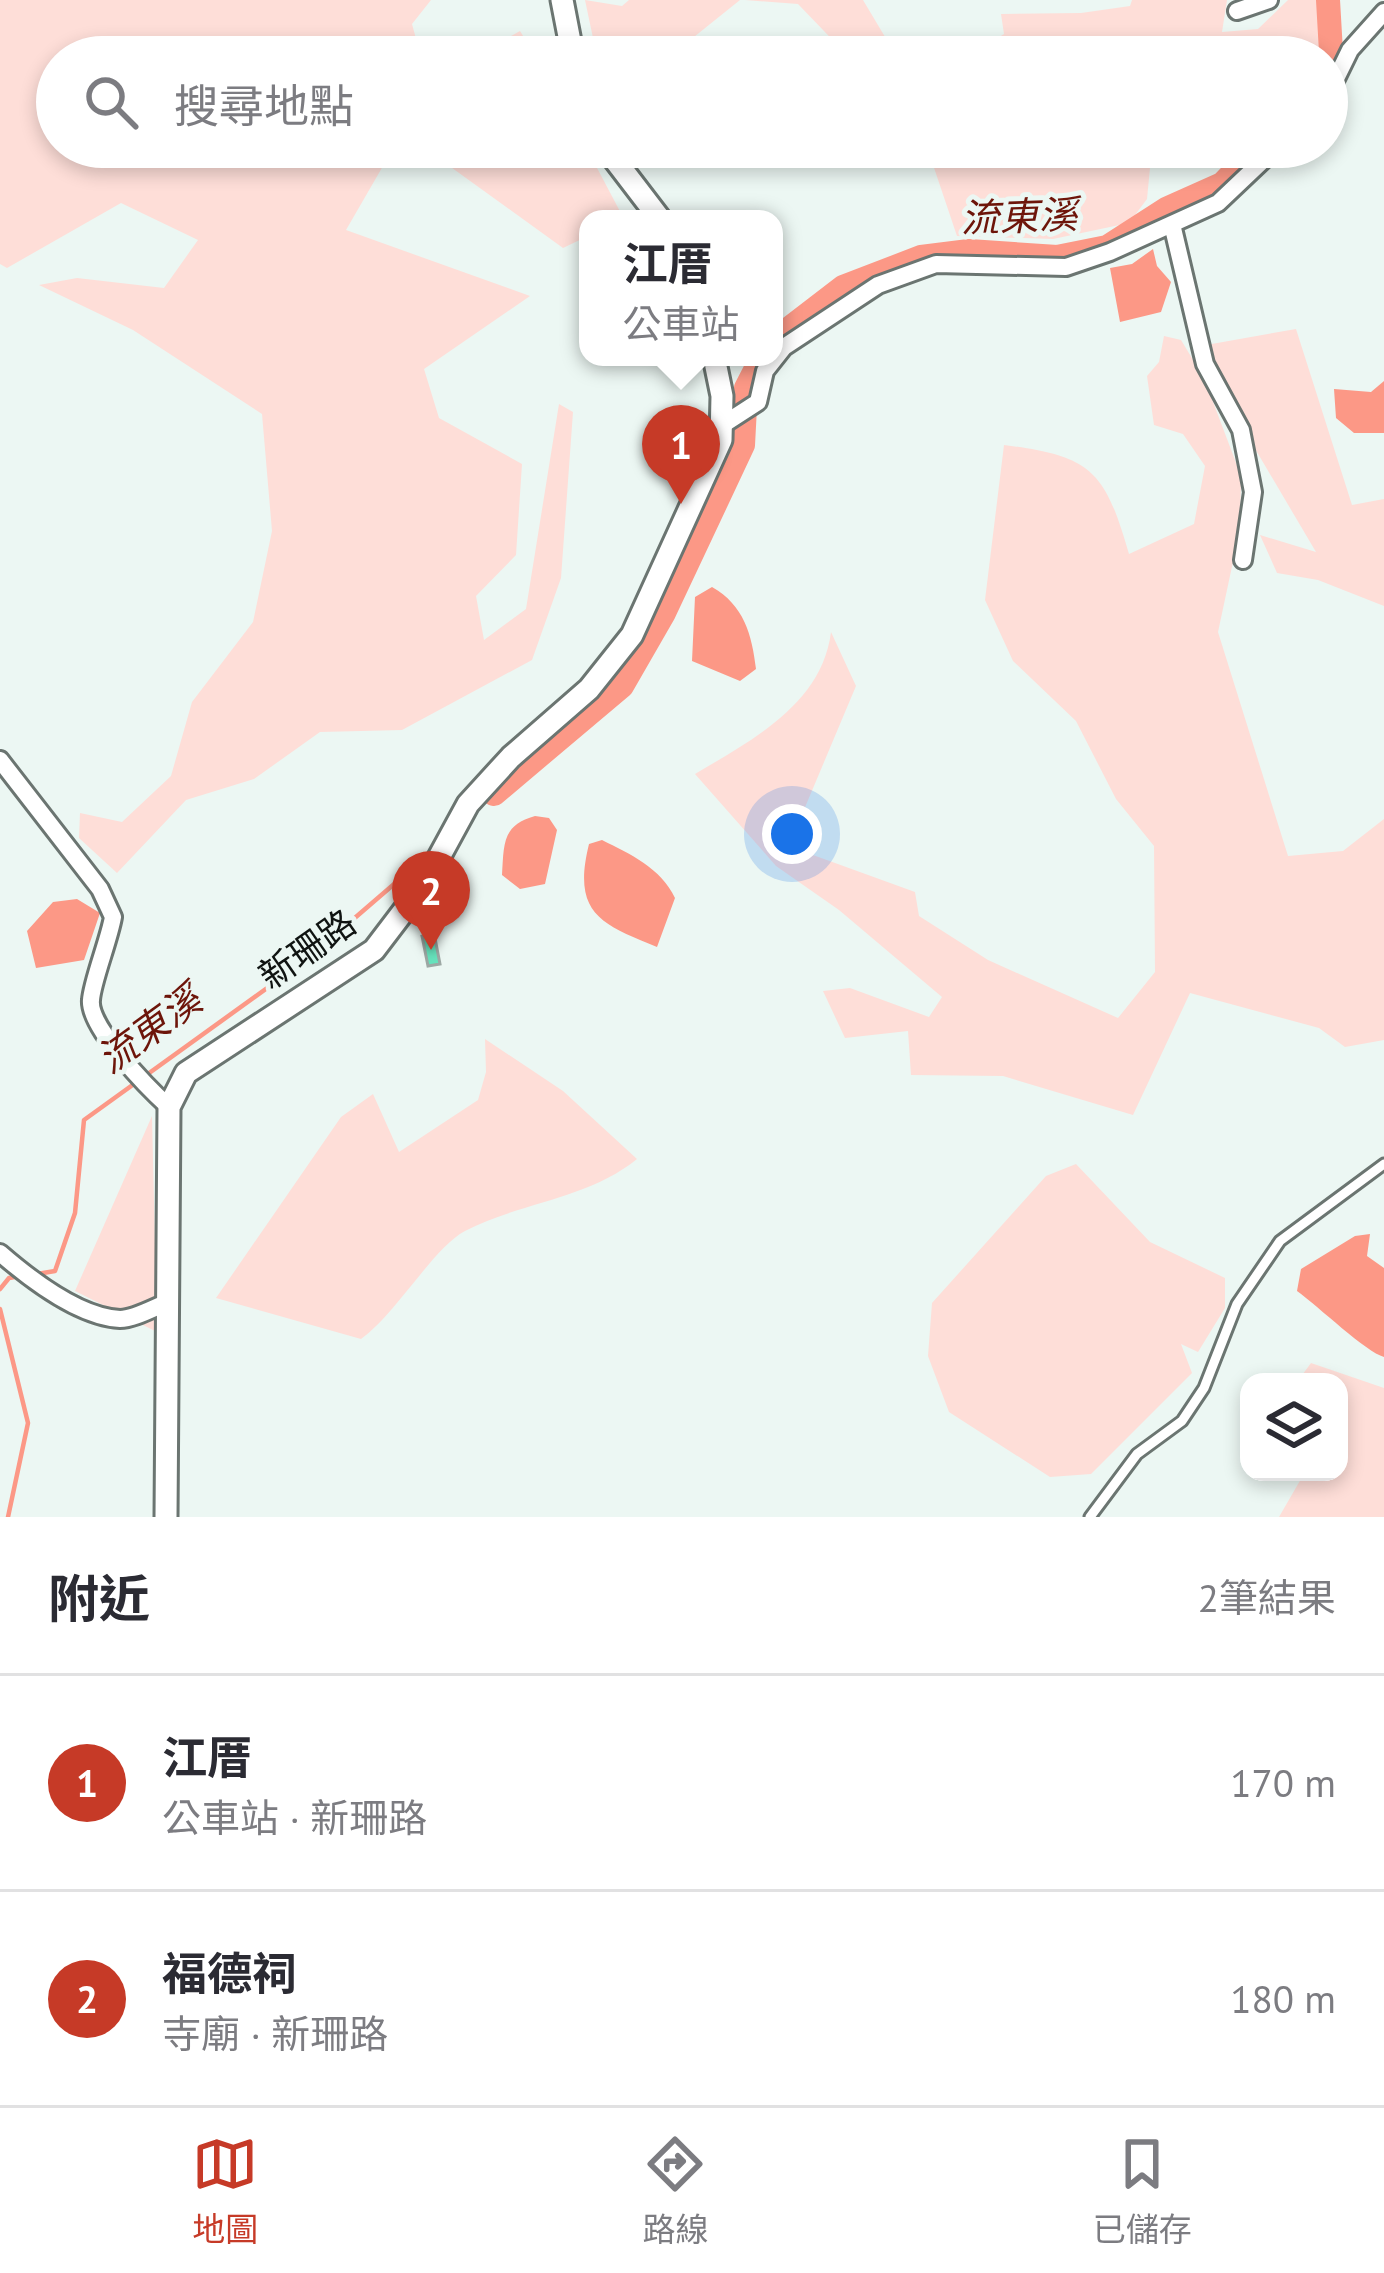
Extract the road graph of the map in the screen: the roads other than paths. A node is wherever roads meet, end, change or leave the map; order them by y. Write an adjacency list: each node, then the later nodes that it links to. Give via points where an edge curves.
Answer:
1 (562, 0): 5 (street)
2 (1269, 0): 3 (street)
3 (1237, 11)
4 (1384, 11): 6 (street)
5 (569, 36)
6 (1348, 54)
7 (620, 168): 9 (street)
8 (1254, 168): 10 (street, via 1218,203)
9 (653, 210)
10 (1172, 224): 11 (street, via 1066,267 949,262 878,285); 15 (street, via 1205,364 1241,430 1253,493)
11 (783, 348)
12 (717, 366): 14 (street)
13 (769, 366): 14 (street)
14 (737, 418): 17 (street, 新珊路, via 632,635 589,689 468,804 425,883 374,950 186,1072)
15 (1243, 560)
16 (0, 760): 17 (street, via 100,889 113,917 93,1016)
17 (162, 1101): 20 (street)
18 (1384, 1163): 22 (lane, via 1280,1241 1238,1304 1193,1405 1136,1454)
19 (0, 1253): 20 (street, via 46,1288 124,1320)
20 (166, 1303): 21 (street)
21 (166, 1517)
22 (1090, 1517)

